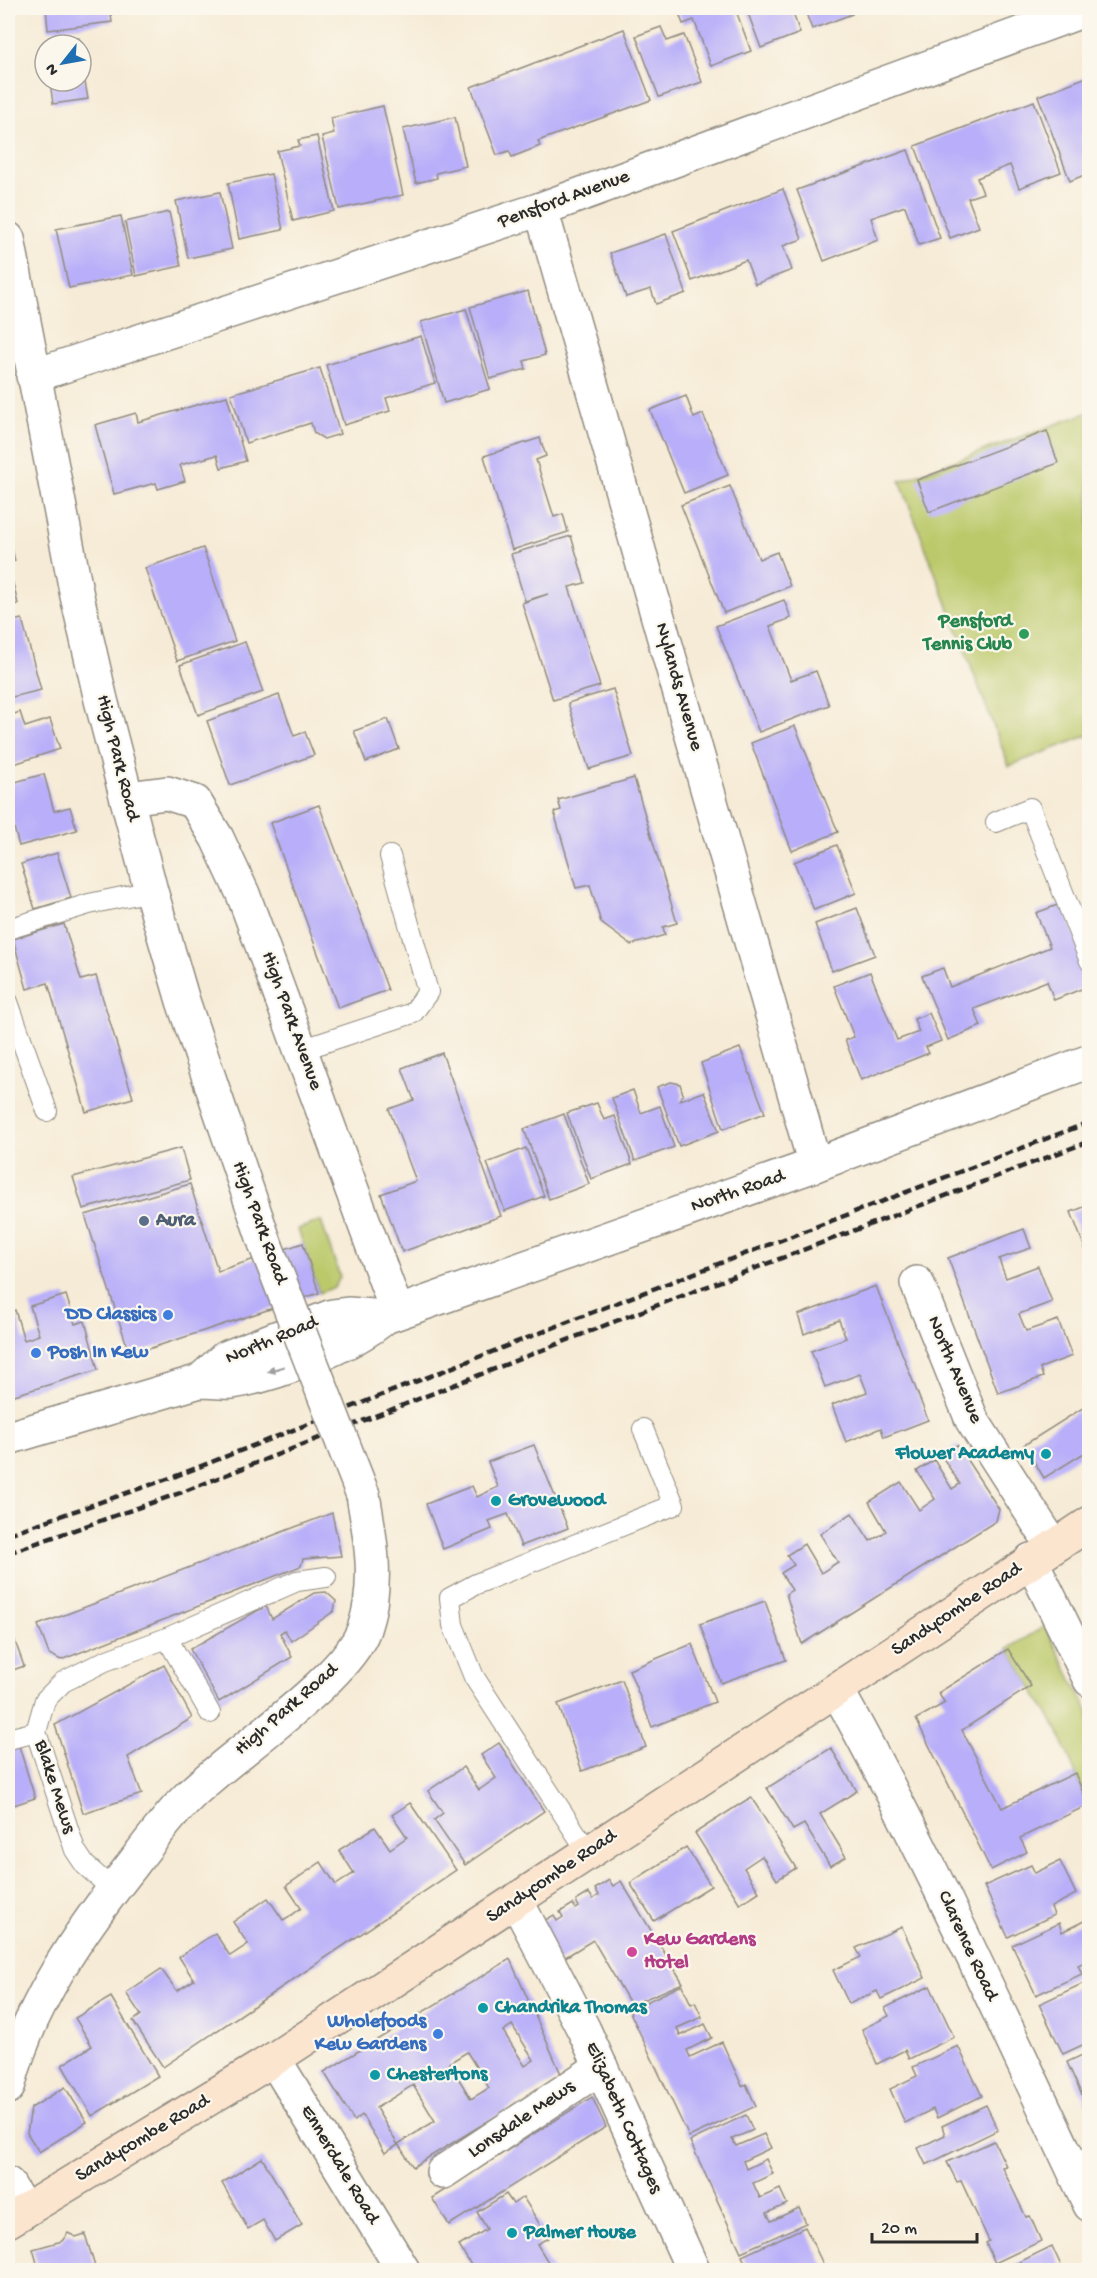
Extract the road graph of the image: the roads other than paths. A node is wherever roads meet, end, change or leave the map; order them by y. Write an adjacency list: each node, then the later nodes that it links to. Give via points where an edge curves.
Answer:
1 (1089, 9): 2 (street, Pensford Avenue)
2 (541, 209): 4 (street, Pensford Avenue); 15 (street, Nylands Avenue)
3 (8, 239): 4 (street, High Park Road)
4 (33, 376): 5 (street, High Park Road, via 77,596)
5 (127, 798): 8 (street, High Park Road); 12 (street, High Park Avenue, via 167,793 195,802 243,894)
6 (996, 822): 10 (lane, via 1030,808)
7 (390, 856): 12 (lane, via 428,992 413,1013)
8 (151, 891): 9 (lane, via 89,904); 30 (street, High Park Road, bridge, via 183,1001 266,1246 363,1495 372,1543 372,1593 363,1631 349,1656 187,1798)
9 (8, 929)
10 (1089, 961)
11 (8, 1002): 14 (lane)
12 (301, 1050): 17 (street, High Park Avenue)
13 (1089, 1061): 15 (street, North Road)
14 (47, 1111)
15 (815, 1166): 17 (street, North Road)
16 (917, 1283): 21 (street, North Avenue, via 972,1420)
17 (391, 1314): 19 (street, North Road, via 332,1316 225,1358 200,1381)
18 (643, 1429): 29 (lane, via 674,1505 450,1598 453,1625 474,1677)
19 (8, 1438)
20 (1089, 1522): 21 (main road, Sandycombe Road)
21 (1042, 1553): 24 (street, North Avenue); 25 (main road, Sandycombe Road)
22 (326, 1577): 23 (lane, Blake Mews, via 297,1581)
23 (167, 1638): 26 (lane); 27 (lane, Blake Mews, via 63,1682 45,1700)
24 (1089, 1680)
25 (837, 1690): 29 (main road, Sandycombe Road); 37 (street, Clarence Road, via 920,1849)
26 (210, 1713)
27 (36, 1732): 28 (lane); 30 (lane, Blake Mews, via 75,1850)
28 (8, 1739)
29 (588, 1852): 31 (main road, Sandycombe Road)
30 (112, 1890): 34 (street, High Park Road, via 35,2011 16,2053)
31 (517, 1902): 32 (main road, Sandycombe Road); 33 (street, Elizabeth Cottages)
32 (274, 2059): 38 (main road, Sandycombe Road); 39 (street, Ennerdale Road)
33 (601, 2067): 35 (street, Lonsdale Mews); 40 (street, Elizabeth Cottages)
34 (8, 2087)
35 (443, 2172)
36 (8, 2184): 38 (street)
37 (1089, 2205)
38 (16, 2216)
39 (404, 2271)
40 (693, 2271)

